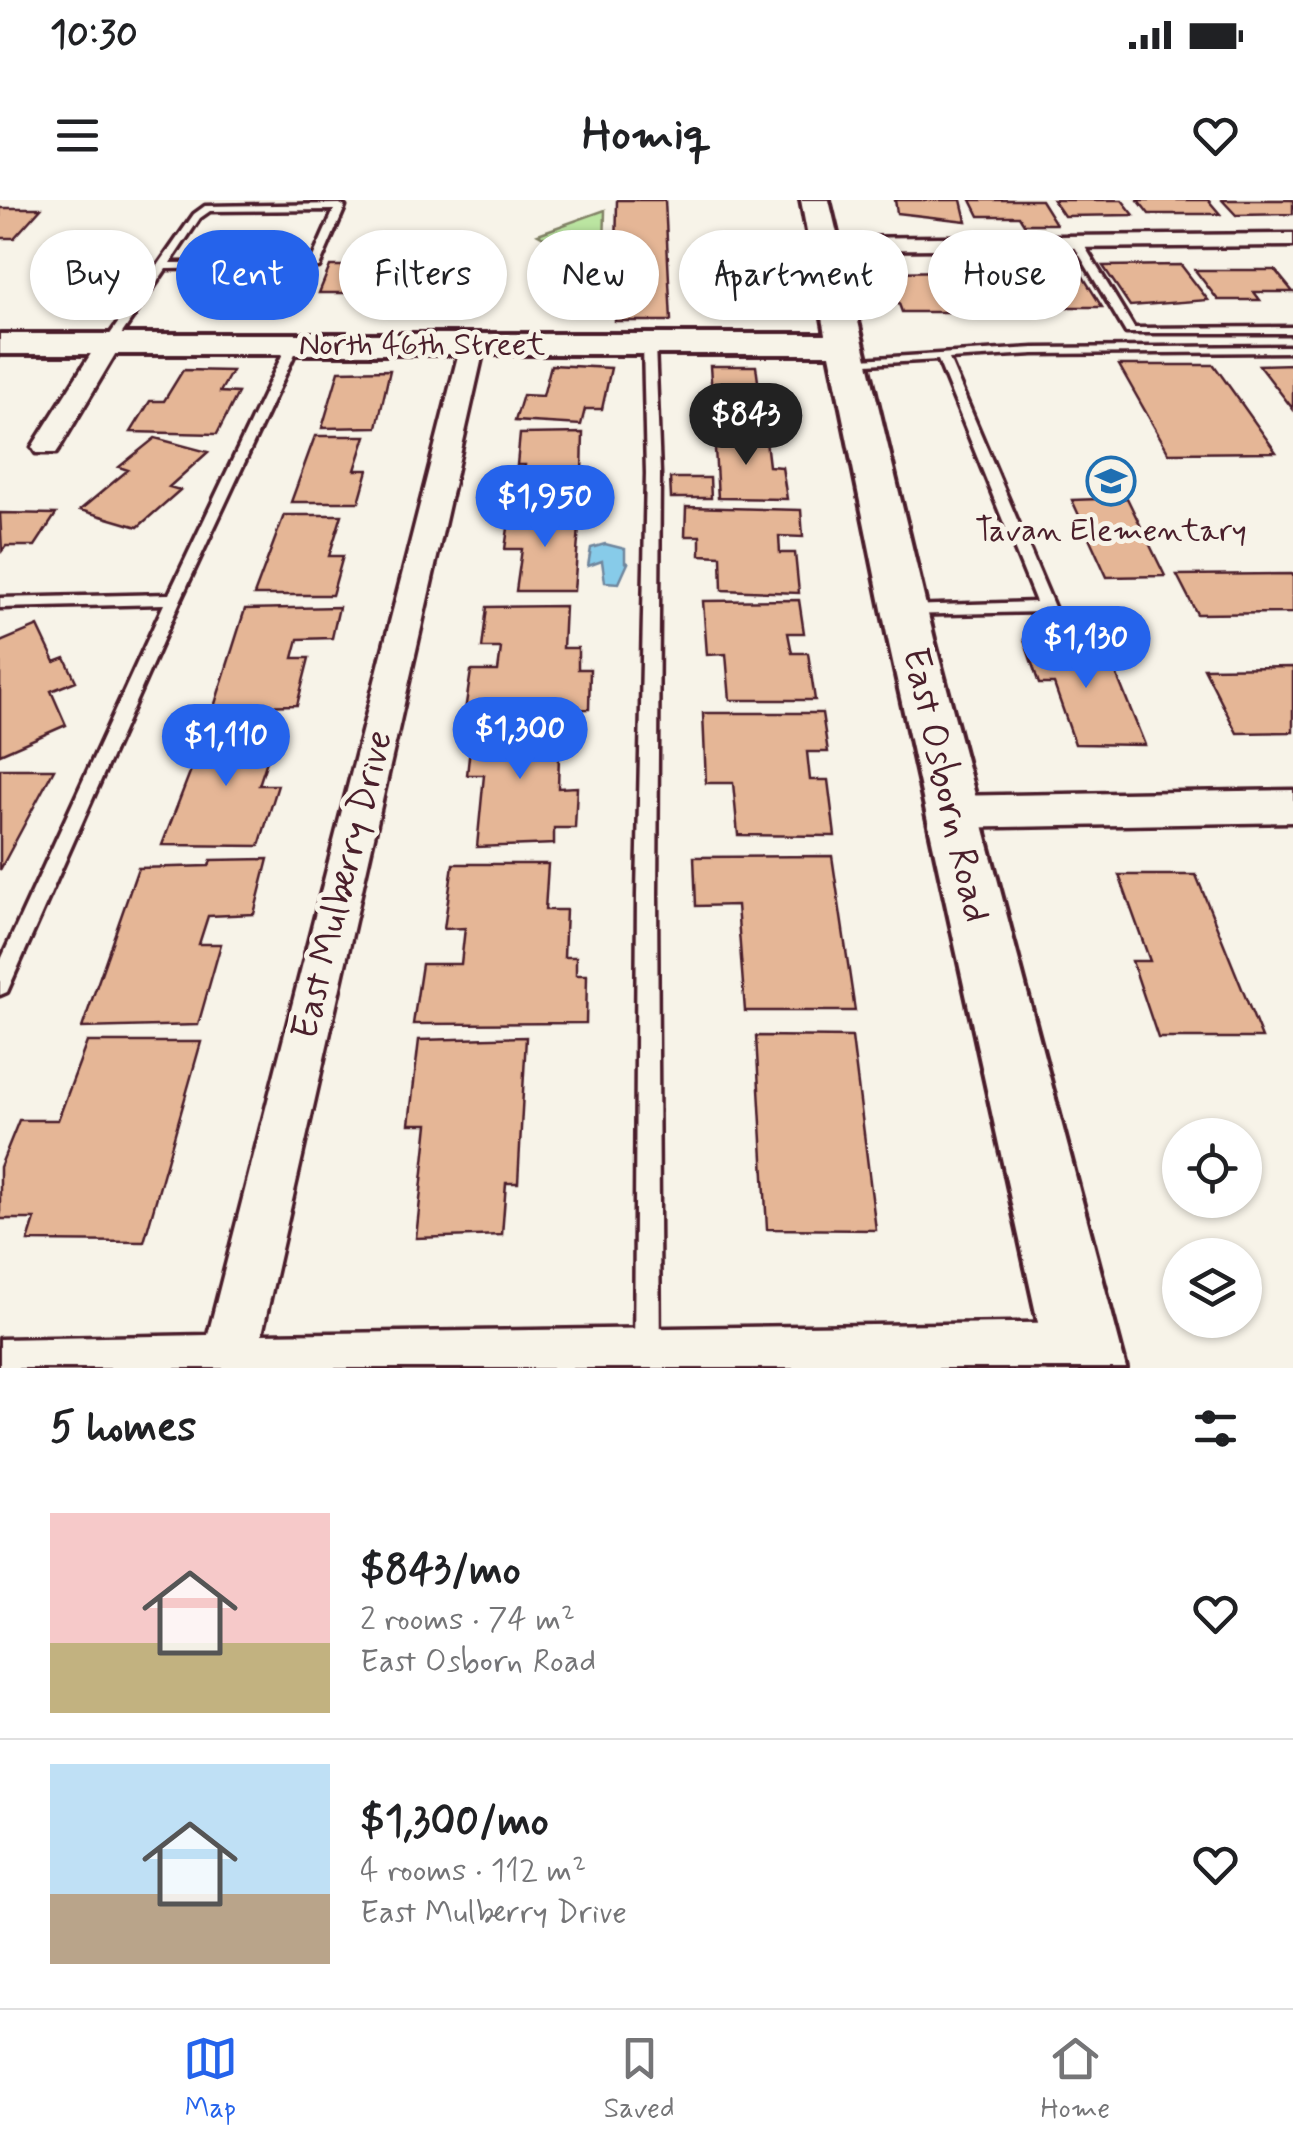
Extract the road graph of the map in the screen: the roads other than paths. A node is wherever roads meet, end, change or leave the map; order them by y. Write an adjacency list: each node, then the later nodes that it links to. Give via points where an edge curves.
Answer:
1 (815, 200): 2 (street, East Osborn Road)
2 (821, 230)
3 (1293, 240): 4 (street)
4 (1081, 242)
5 (1081, 250): 8 (lane, via 1130,331)
6 (165, 266): 6 (lane, via 315,265 340,207 208,208); 13 (lane)
7 (839, 320): 15 (street, East Osborn Road)
8 (1293, 330)
9 (0, 344): 13 (street, North 46th Street)
10 (472, 344): 11 (street, North 46th Street); 12 (street, North 46th Street); 26 (street, East Mulberry Drive)
11 (649, 344): 15 (street, North 46th Street); 25 (lane, via 654,474)
12 (292, 345): 13 (street, North 46th Street); 18 (lane)
13 (108, 346): 17 (street)
14 (1293, 349): 16 (lane)
15 (846, 353): 16 (lane); 20 (street, East Osborn Road)
16 (943, 358): 20 (lane, via 1046,607)
17 (46, 447)
18 (174, 598): 19 (lane); 23 (lane)
19 (0, 603)
20 (905, 611): 22 (street, East Osborn Road)
21 (1293, 806): 22 (street)
22 (950, 812): 24 (street, East Osborn Road)
23 (0, 985)
24 (1084, 1358): 25 (street)
25 (648, 1360): 26 (street)
26 (228, 1366): 27 (street)
27 (0, 1367)

